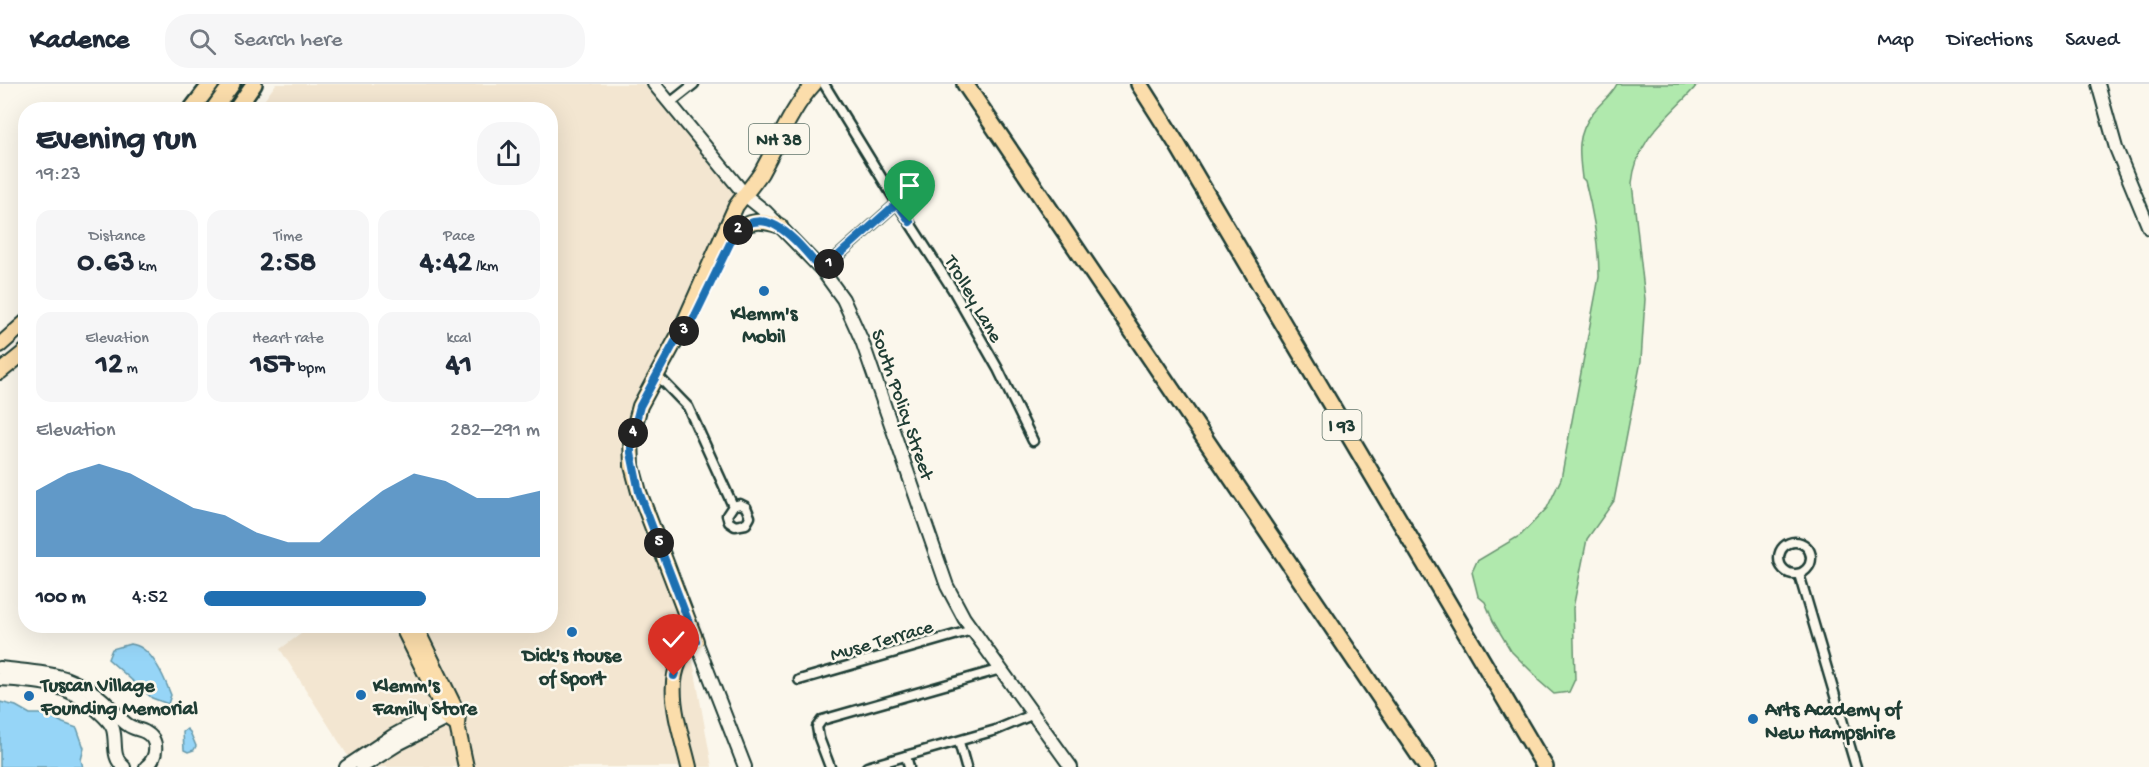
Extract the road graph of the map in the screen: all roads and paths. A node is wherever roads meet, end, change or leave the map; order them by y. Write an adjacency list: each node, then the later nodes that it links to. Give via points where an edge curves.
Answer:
1 (211, 84): 11 (highway)
2 (232, 84): 12 (highway)
3 (254, 84): 13 (highway)
4 (654, 84): 14 (street, South Policy Street)
5 (694, 84): 14 (street)
6 (814, 84): 15 (main road, NH 38)
7 (824, 84): 16 (street, Trolley Lane)
8 (965, 84): 57 (highway)
9 (1139, 84): 36 (highway, I 93)
10 (2098, 84): 18 (street, via 2116,148)
11 (197, 102)
12 (219, 102)
13 (242, 102)
14 (670, 103): 15 (street, South Policy Street)
15 (746, 196): 17 (street, South Policy Street); 19 (main road, NH 38); 22 (main road, NH 38, via 736,206)
16 (897, 203): 20 (street); 27 (street, Trolley Lane, via 953,290)
17 (780, 226): 19 (main road, via 755,221); 20 (street, South Policy Street)
18 (2149, 228)
19 (735, 233): 22 (main road, NH 38, via 690,326)
20 (822, 270): 30 (street, South Policy Street, via 852,316 947,586)
21 (18, 329): 23 (main road)
22 (678, 336): 26 (main road, NH 38)
23 (0, 345)
24 (18, 357): 25 (main road)
25 (0, 372)
26 (657, 375): 28 (street, via 688,407); 33 (main road, NH 38, via 635,422 632,466)
27 (1033, 441)
28 (733, 506)
29 (1799, 574): 60 (street)
30 (972, 630): 35 (street, South Policy Street); 38 (street, Muse Terrace)
31 (406, 633): 39 (main road)
32 (417, 633): 39 (main road)
33 (696, 641): 50 (main road, via 680,659 673,685); 51 (street)
34 (0, 668): 41 (street, via 37,671 76,683)
35 (1001, 669): 40 (street, South Policy Street); 52 (street, via 822,720 819,738)
36 (1491, 673): 58 (highway, I 93); 59 (highway)
37 (0, 679): 43 (street, via 38,681 84,699 112,726)
38 (799, 680)
39 (452, 714): 47 (street, via 394,735); 48 (street); 49 (main road)
40 (1034, 714): 42 (street); 56 (street, South Policy Street)
41 (138, 730): 43 (street, via 120,736); 45 (street, via 154,741)
42 (959, 742): 44 (street); 55 (street)
43 (115, 747): 46 (street, via 117,760)
44 (906, 756): 53 (street); 54 (street)
45 (152, 765)
46 (124, 767)
47 (346, 767)
48 (362, 767)
49 (466, 767)
50 (689, 767)
51 (745, 767)
52 (830, 767)
53 (867, 767)
54 (909, 767)
55 (966, 767)
56 (1071, 767)
57 (1427, 767)
58 (1545, 767)
59 (1553, 767)
60 (1856, 767)

